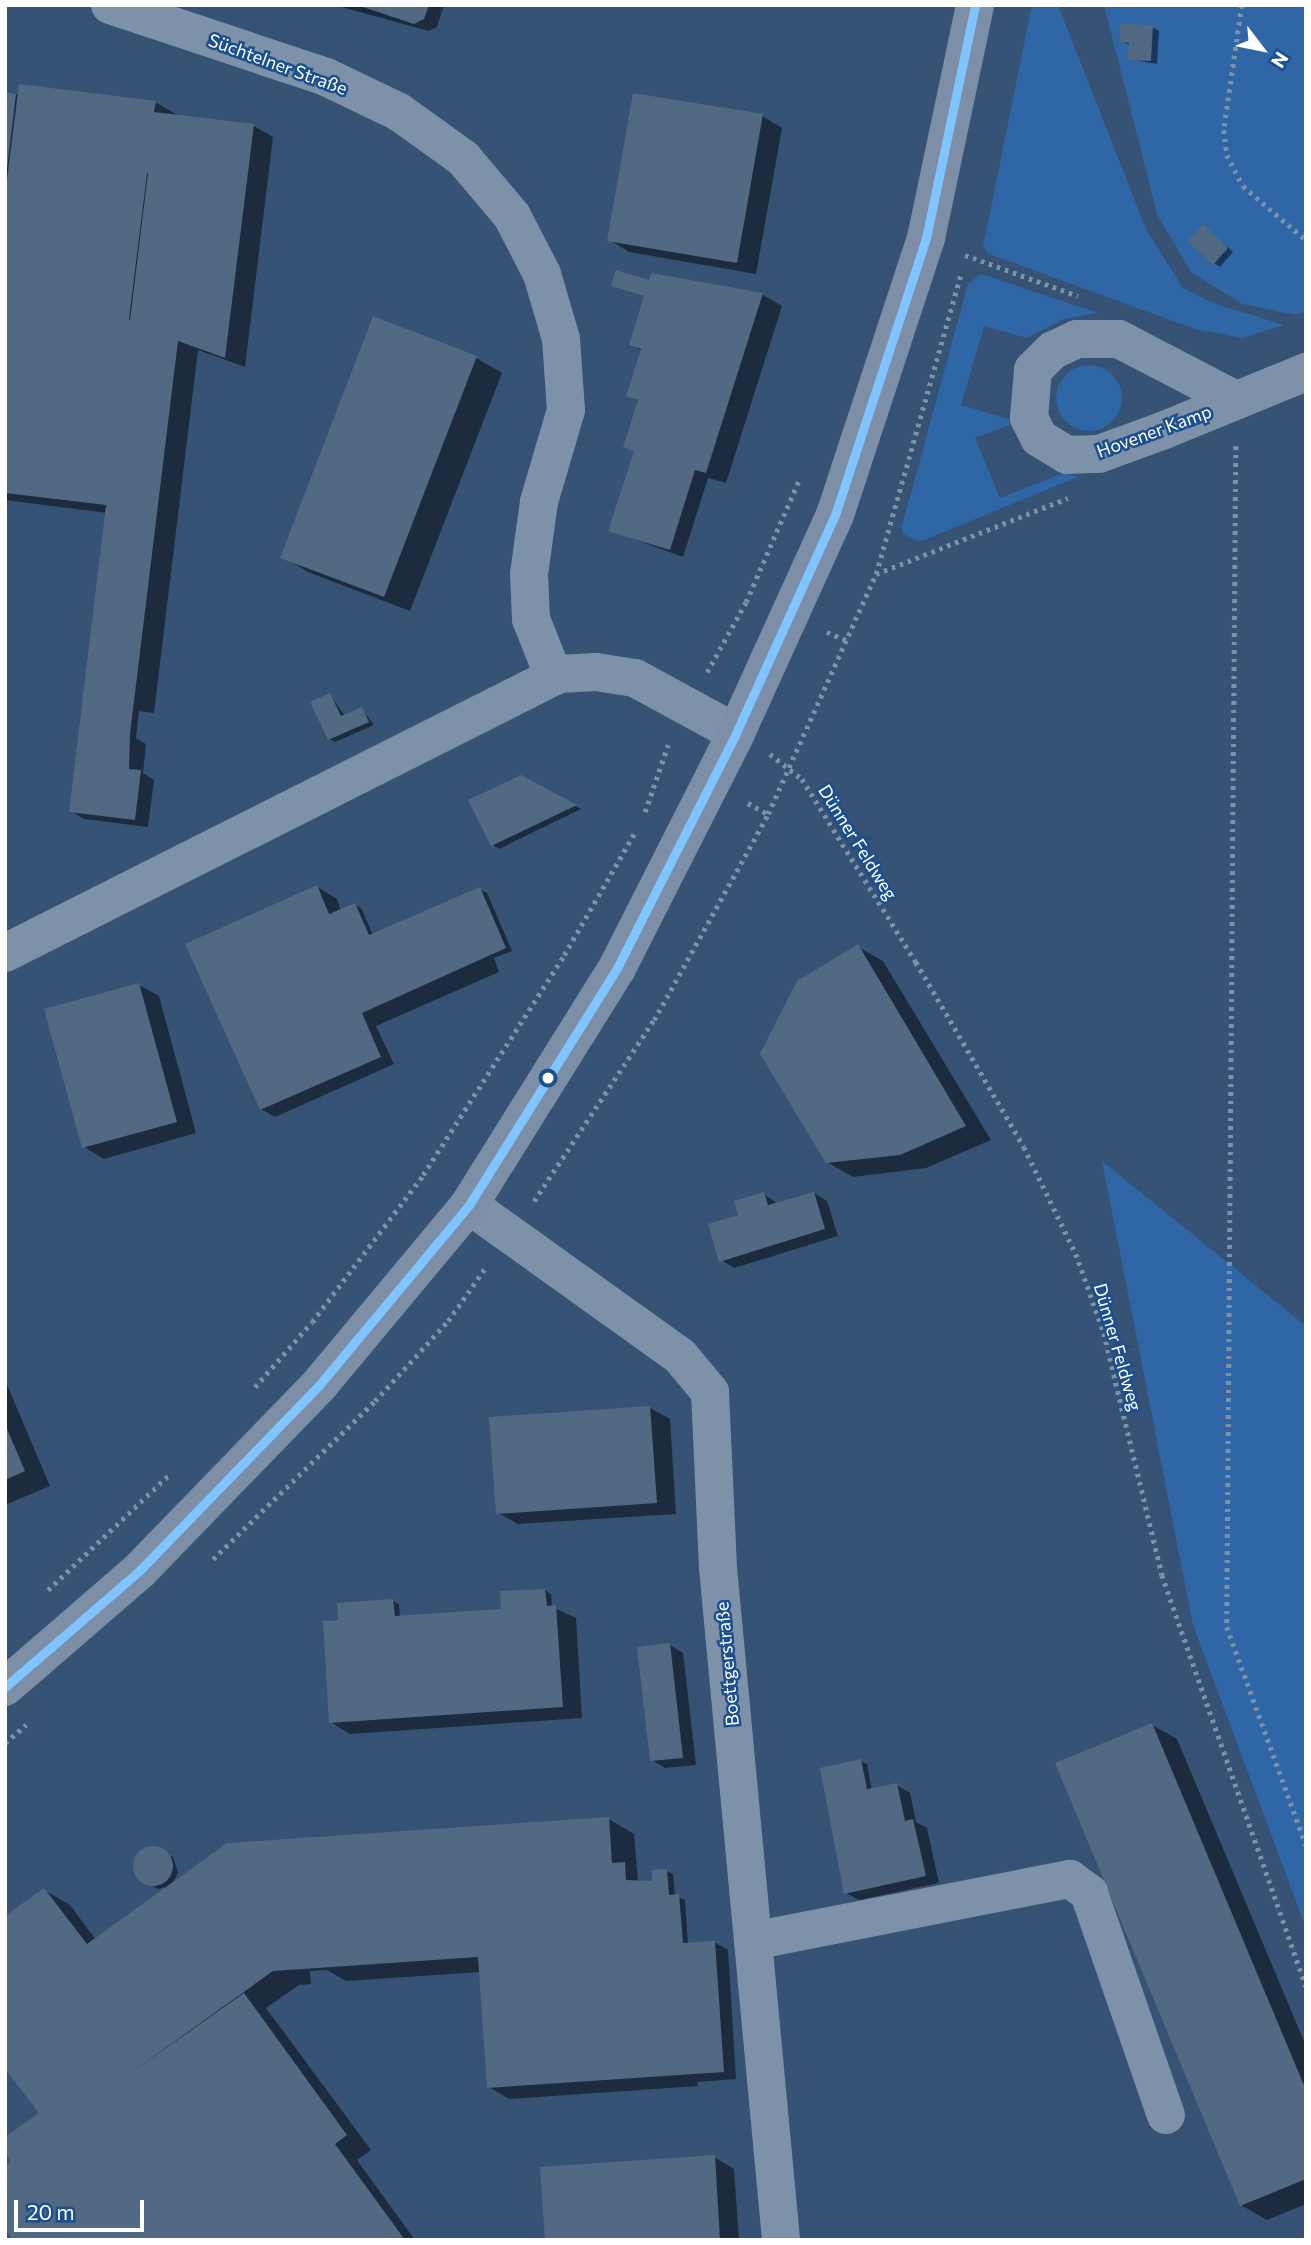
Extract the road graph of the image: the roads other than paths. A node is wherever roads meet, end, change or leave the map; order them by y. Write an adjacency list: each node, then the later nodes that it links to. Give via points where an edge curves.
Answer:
1 (110, 5): 5 (street, Süchtelner Straße, via 326,78 399,112 463,159 512,216 542,274 561,339 566,410 538,502 529,574 531,619)
2 (975, 5): 6 (main road, via 926,237 835,515)
3 (1306, 372): 4 (street, Hovener Kamp)
4 (1236, 400): 4 (street, Hovener Kamp, via 1119,339 1077,339 1053,350 1033,370 1028,397 1029,418 1039,438 1067,455 1100,454)
5 (554, 677): 6 (street, via 596,672 635,678); 7 (street)
6 (736, 733): 8 (main road, via 617,968)
7 (5, 953)
8 (469, 1205): 9 (main road, via 320,1384 139,1570); 10 (street, Boettgerstraße, via 680,1356 710,1392 718,1568)
9 (5, 1687)
10 (753, 1941): 11 (street, via 1070,1879 1089,1893); 12 (street, Boettgerstraße)
11 (1166, 2115)
12 (781, 2240)

